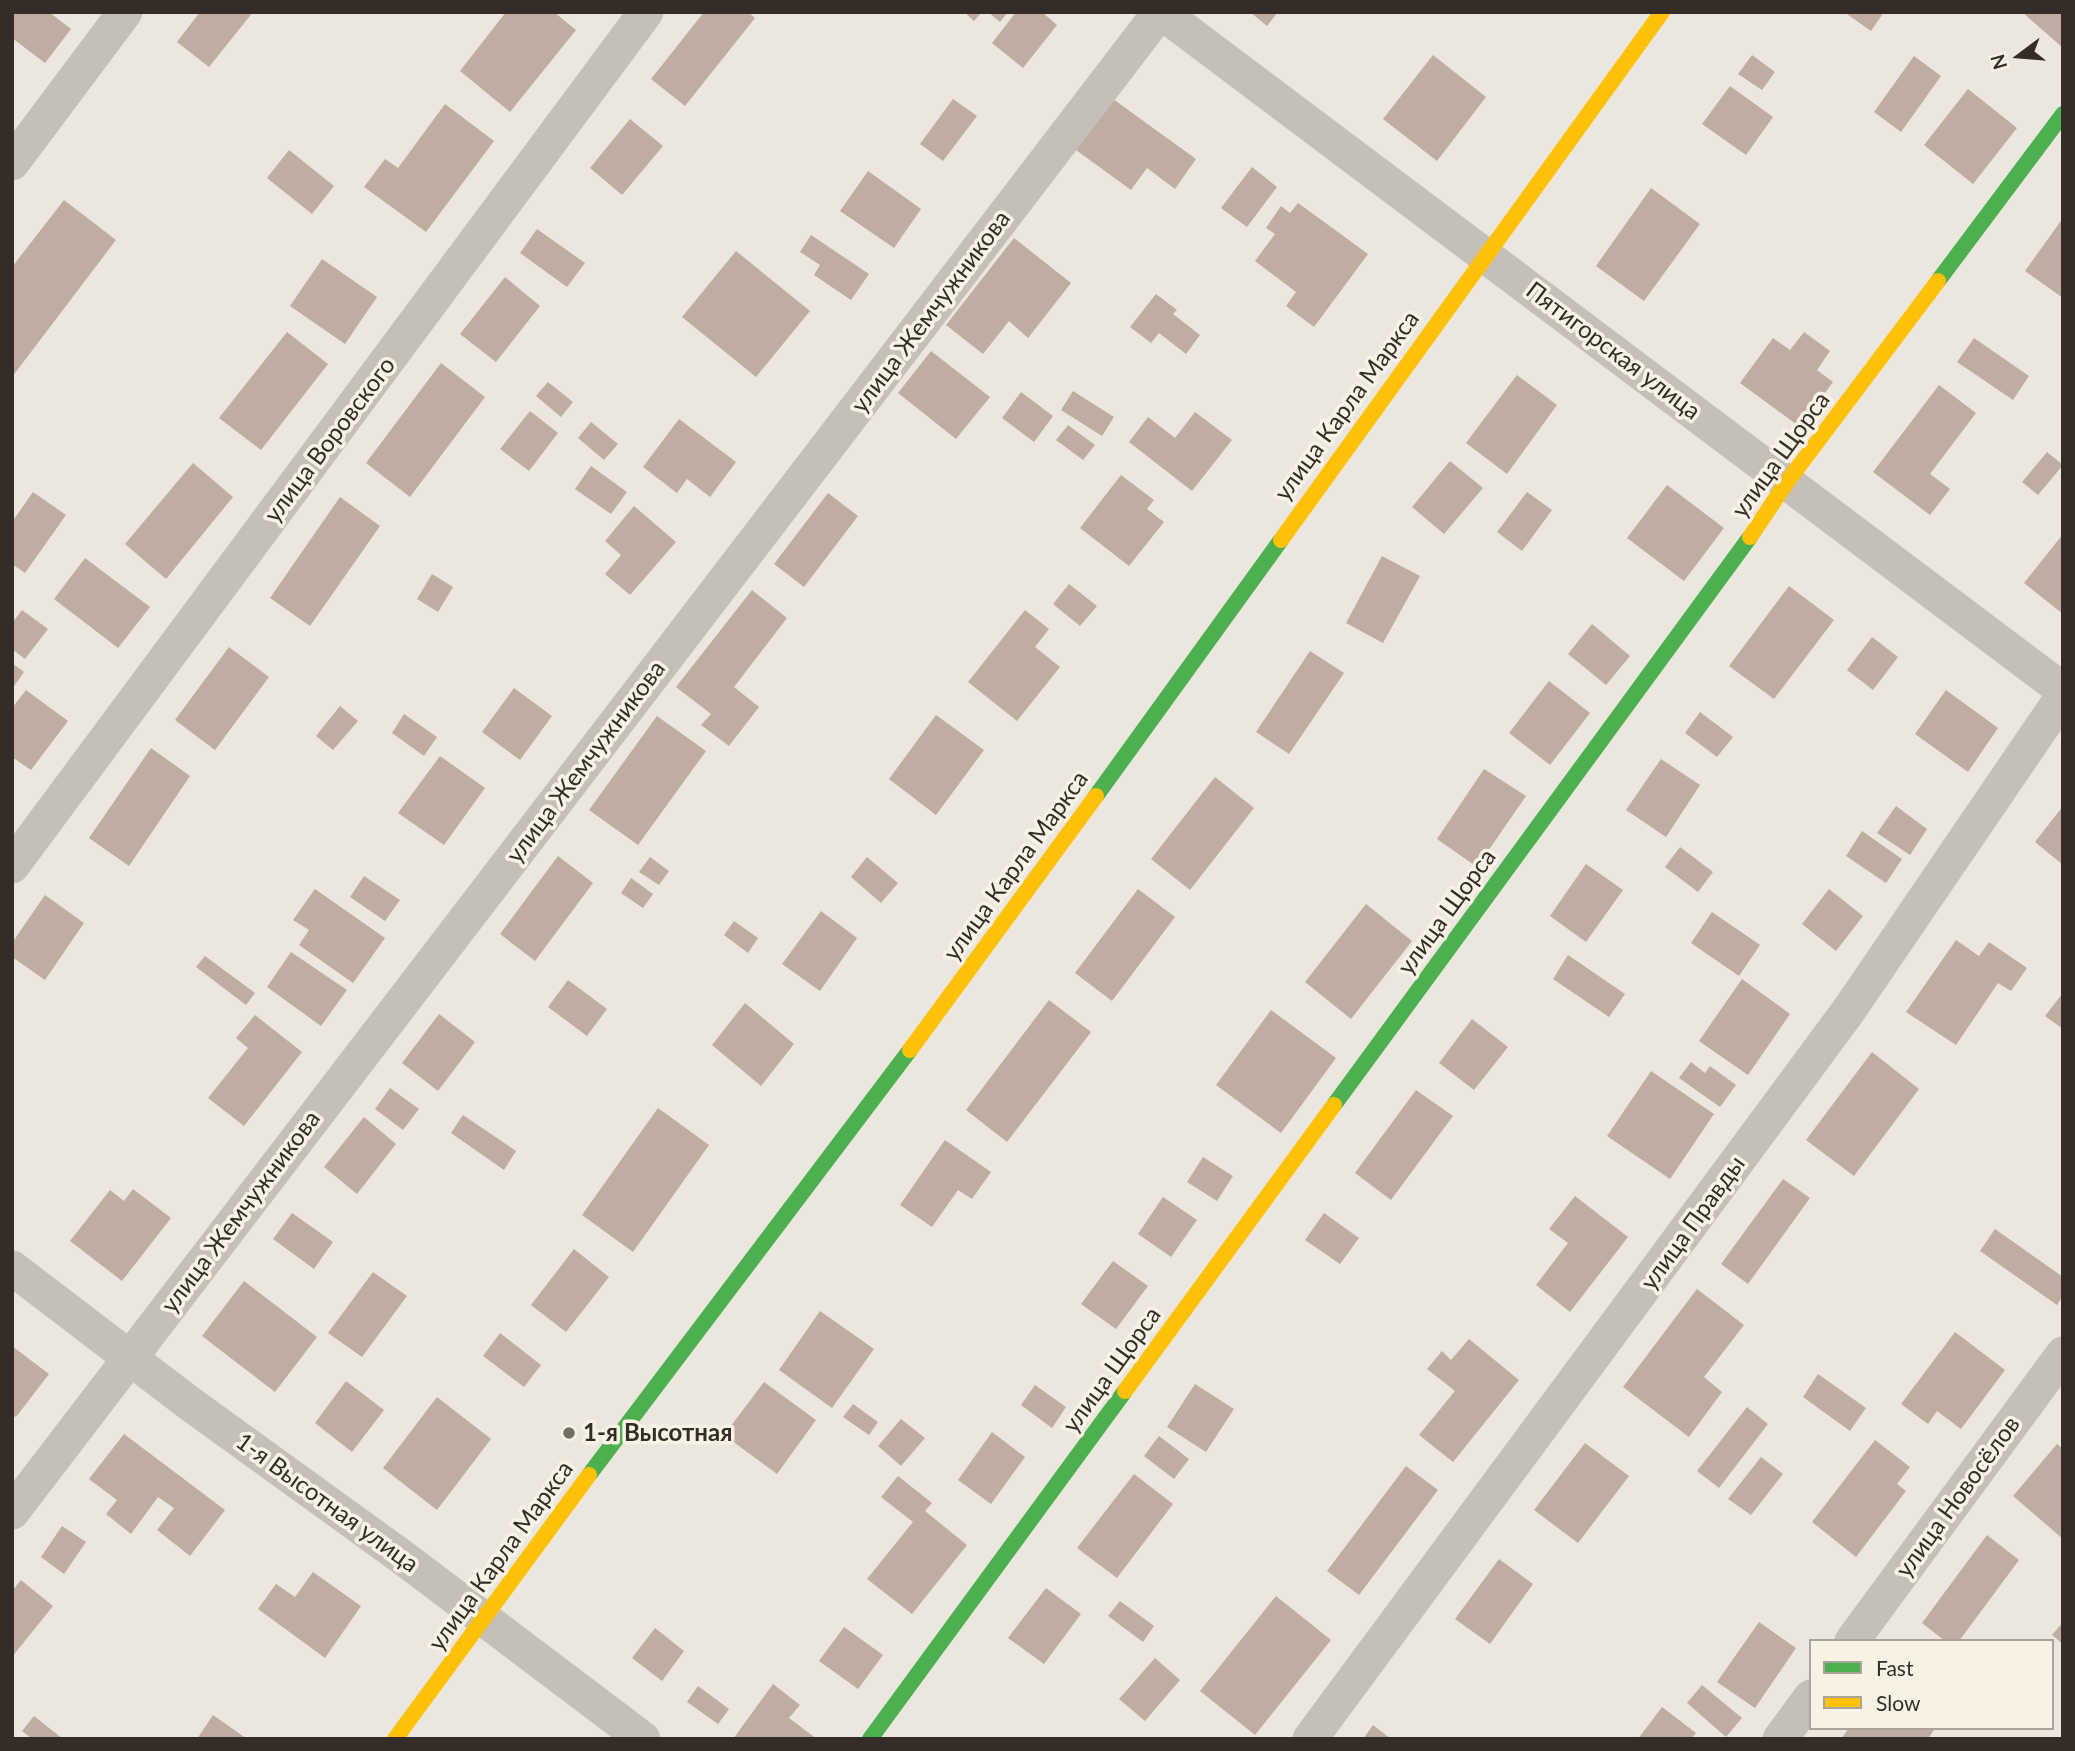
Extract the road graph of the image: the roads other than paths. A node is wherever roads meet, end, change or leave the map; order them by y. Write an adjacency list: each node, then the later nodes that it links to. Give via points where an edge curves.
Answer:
1 (125, 12): 6 (street)
2 (646, 12): 11 (street, улица Воровского)
3 (1161, 12): 7 (street, Пятигорская улица); 14 (street, улица Жемчужникова)
4 (1662, 12): 7 (main road, улица Карла Маркса)
5 (2063, 114): 8 (main road, улица Щорса)
6 (12, 163)
7 (1485, 255): 8 (street, Пятигорская улица); 16 (main road, улица Карла Маркса, via 951,996)
8 (1787, 482): 9 (street, Пятигорская улица); 21 (main road, улица Щорса)
9 (2063, 691)
10 (2063, 696): 22 (street, улица Правды, via 1840,1021)
11 (12, 866)
12 (12, 1268): 14 (street, 1-я Высотная улица)
13 (2063, 1354): 17 (street, улица Новосёлов)
14 (131, 1356): 15 (street, улица Жемчужникова); 16 (street, 1-я Высотная улица)
15 (12, 1512)
16 (483, 1620): 19 (main road, улица Карла Маркса); 20 (street, 1-я Высотная улица)
17 (1854, 1639)
18 (1809, 1700): 23 (street)
19 (396, 1739)
20 (643, 1739)
21 (870, 1739)
22 (1310, 1739)
23 (1780, 1739)

